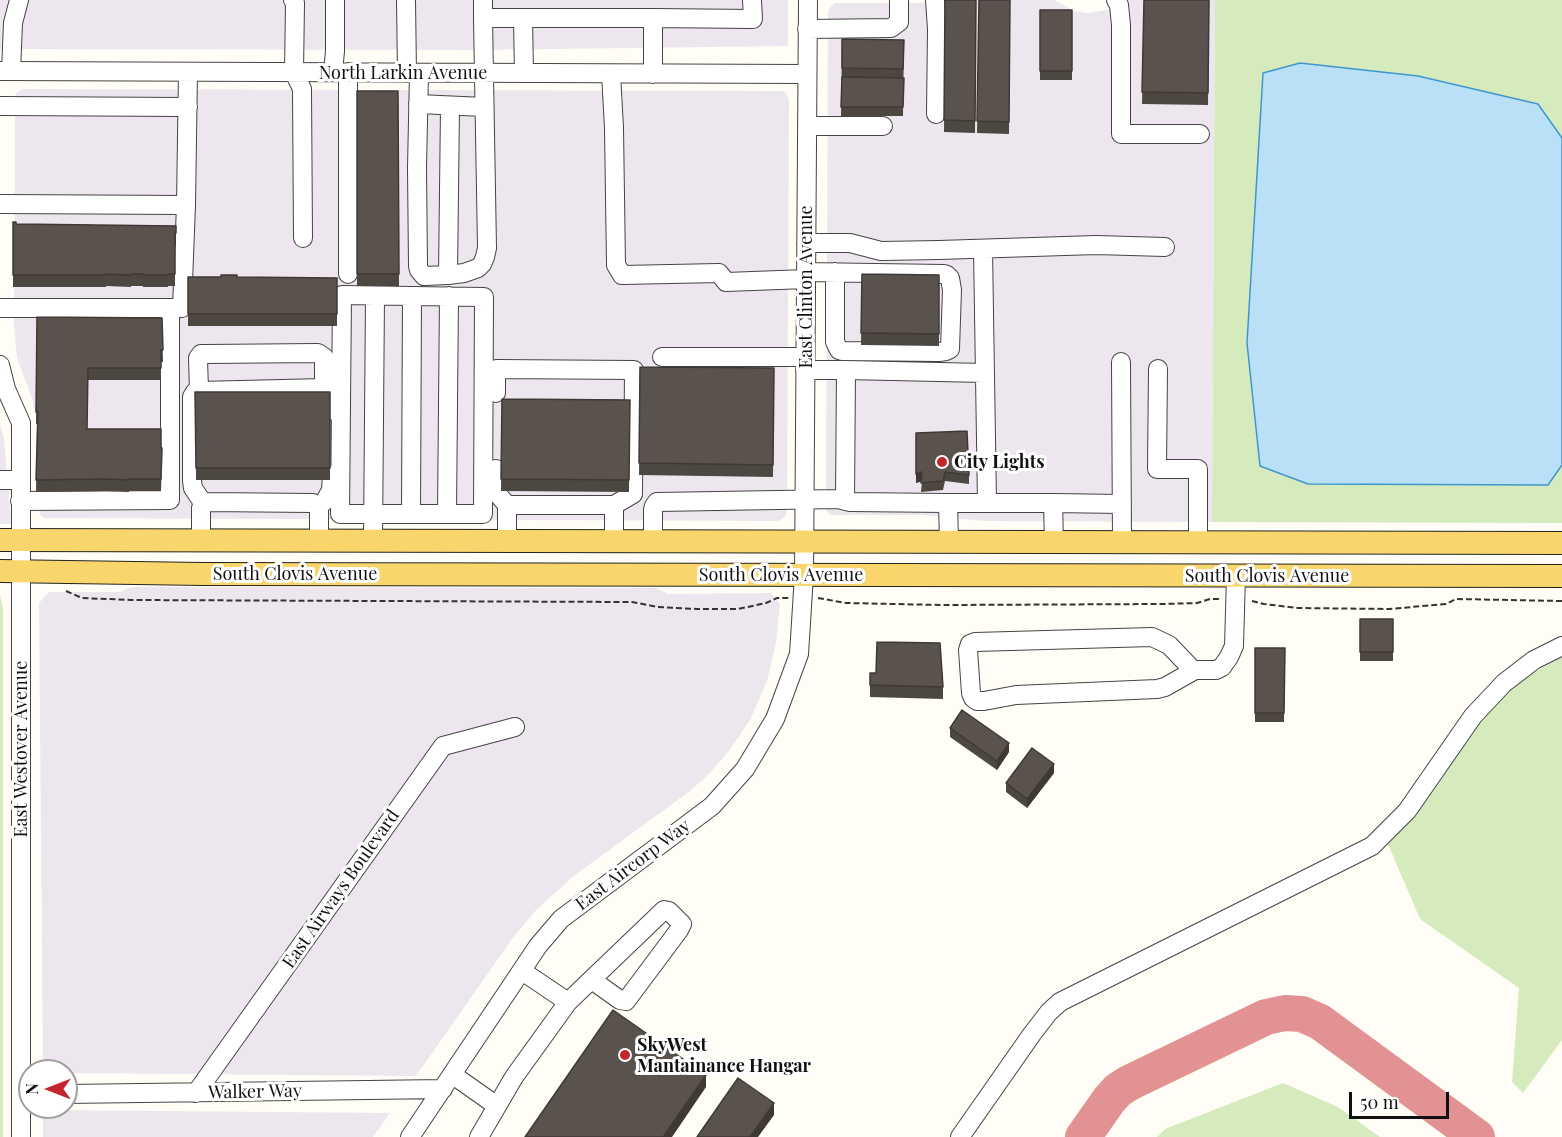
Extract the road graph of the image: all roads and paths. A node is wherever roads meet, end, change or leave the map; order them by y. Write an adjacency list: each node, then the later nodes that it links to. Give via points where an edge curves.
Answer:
1 (19, 0): 14 (street)
2 (293, 0): 16 (street)
3 (335, 0): 17 (street, via 334,38)
4 (406, 0): 18 (street)
5 (752, 0): 12 (street, via 753,19)
6 (808, 0): 13 (street, East Clinton Avenue)
7 (899, 0): 13 (street, via 899,22 891,28)
8 (935, 0): 29 (street)
9 (1116, 0): 32 (street, via 1121,25 1121,134)
10 (483, 9): 11 (street); 19 (street)
11 (523, 18): 12 (street); 20 (street)
12 (653, 18): 22 (street)
13 (807, 29): 23 (street, East Clinton Avenue)
14 (6, 71): 15 (street, North Larkin Avenue)
15 (188, 72): 16 (street, North Larkin Avenue); 27 (street)
16 (294, 72): 17 (street, North Larkin Avenue); 35 (street, via 302,89)
17 (340, 72): 18 (street, North Larkin Avenue); 40 (street)
18 (413, 73): 19 (street, North Larkin Avenue); 24 (street)
19 (484, 73): 20 (street, North Larkin Avenue); 28 (street)
20 (524, 73): 21 (street, North Larkin Avenue)
21 (611, 74): 22 (street, North Larkin Avenue); 42 (street, via 616,264 622,275 719,273 726,282)
22 (653, 74): 23 (street, North Larkin Avenue)
23 (807, 75): 30 (street, East Clinton Avenue)
24 (418, 104): 26 (street); 41 (street, via 418,266 424,276)
25 (0, 106): 27 (street)
26 (450, 106): 28 (street); 41 (street)
27 (188, 107): 34 (street)
28 (484, 107): 41 (street, via 487,248 482,264 474,270)
29 (936, 114)
30 (807, 126): 31 (street); 36 (street, East Clinton Avenue)
31 (883, 126)
32 (1200, 134)
33 (0, 204): 34 (street)
34 (186, 205): 47 (street, via 182,308)
35 (303, 238)
36 (806, 243): 38 (street, via 850,243 881,251); 42 (street, East Clinton Avenue)
37 (1165, 247): 38 (street)
38 (983, 249): 54 (street)
39 (835, 272): 39 (street, via 948,275 952,290 950,348 939,352 839,350 835,342); 42 (street)
40 (348, 274)
41 (448, 275)
42 (806, 276): 50 (street, East Clinton Avenue)
43 (375, 296): 44 (street); 71 (street); 71 (street, via 342,295 340,494 340,514)
44 (412, 296): 45 (street); 72 (street)
45 (449, 296): 73 (street); 73 (street, via 484,297 483,514)
46 (0, 308): 47 (street)
47 (170, 308): 61 (street, via 170,500)
48 (662, 357): 50 (street)
49 (1121, 362): 67 (street)
50 (805, 363): 53 (street); 60 (street, East Clinton Avenue)
51 (0, 365): 57 (street, East Westover Avenue)
52 (1158, 369): 85 (street, via 1157,469 1198,470)
53 (846, 370): 54 (street); 62 (street)
54 (985, 373): 65 (street)
55 (324, 388): 56 (street); 56 (street, via 324,357 318,353 201,354); 70 (street, via 333,394 332,480 329,495)
56 (198, 391): 63 (street, via 192,397 192,481)
57 (5, 398): 59 (street, East Westover Avenue, via 21,423)
58 (0, 480): 59 (street)
59 (20, 480): 61 (street, East Westover Avenue)
60 (805, 499): 62 (street); 80 (street, via 657,502 652,510); 81 (street, East Clinton Avenue)
61 (20, 501): 74 (street, East Westover Avenue)
62 (845, 501): 64 (street)
63 (203, 503): 70 (street, via 313,503); 75 (street)
64 (948, 503): 65 (street); 82 (street)
65 (987, 503): 66 (street)
66 (1053, 503): 67 (street); 83 (street)
67 (1122, 504): 84 (street)
68 (507, 505): 69 (street); 69 (street, via 495,491 496,369 634,370 633,494); 78 (street)
69 (614, 505): 79 (street)
70 (318, 507): 76 (street)
71 (374, 514): 72 (street); 77 (street)
72 (411, 514): 73 (street)
73 (447, 514)
74 (10, 540): 75 (main road, South Clovis Avenue); 88 (street, East Westover Avenue)
75 (201, 540): 76 (main road, South Clovis Avenue)
76 (319, 540): 77 (main road, South Clovis Avenue)
77 (373, 540): 78 (main road, South Clovis Avenue)
78 (507, 541): 79 (main road, South Clovis Avenue)
79 (614, 541): 80 (main road, South Clovis Avenue)
80 (653, 541): 81 (main road, South Clovis Avenue)
81 (804, 542): 82 (main road, South Clovis Avenue); 89 (street, East Clinton Avenue)
82 (949, 542): 83 (main road, South Clovis Avenue)
83 (1054, 542): 84 (main road, South Clovis Avenue)
84 (1122, 542): 85 (main road, South Clovis Avenue)
85 (1198, 542): 86 (main road, South Clovis Avenue)
86 (1236, 542): 87 (main road, South Clovis Avenue); 90 (main road)
87 (1562, 543)
88 (10, 571): 89 (main road, South Clovis Avenue); 102 (street, East Westover Avenue)
89 (804, 575): 90 (main road, South Clovis Avenue); 93 (street, East Aircorp Way)
90 (1236, 576): 91 (main road, South Clovis Avenue); 94 (street)
91 (1562, 576)
92 (63, 587): 93 (path, via 82,598 131,600 632,602 707,609 738,609 777,598)
93 (803, 598): 94 (path, via 846,603 944,604 1164,604); 99 (street, East Aircorp Way, via 799,654 775,719 745,769 712,806 561,919)
94 (1235, 600): 95 (path, via 1298,608 1377,609 1446,604 1455,599); 97 (street, via 1234,646 1229,657 1215,670)
95 (1562, 601)
96 (1562, 646): 111 (street, via 1534,660 1504,683 1473,716 1407,811 1372,846 1060,1002 1048,1012)
97 (1195, 670): 97 (street, via 1169,645 1152,637 975,642 968,650 970,693 977,701 1016,695 1157,689)
98 (514, 727): 104 (street, East Airways Boulevard, via 443,746)
99 (522, 970): 101 (street); 103 (street, East Aircorp Way)
100 (592, 980): 100 (street, via 626,1001 682,924 664,910); 101 (street)
101 (568, 1002): 106 (street)
102 (25, 1059)
103 (448, 1082): 104 (street, Walker Way); 106 (street); 109 (street, East Aircorp Way)
104 (196, 1093): 105 (street, Walker Way)
105 (78, 1094)
106 (497, 1106): 110 (street)
107 (23, 1119): 108 (street, East Westover Avenue)
108 (21, 1137)
109 (410, 1137)
110 (479, 1137)
111 (960, 1137)

